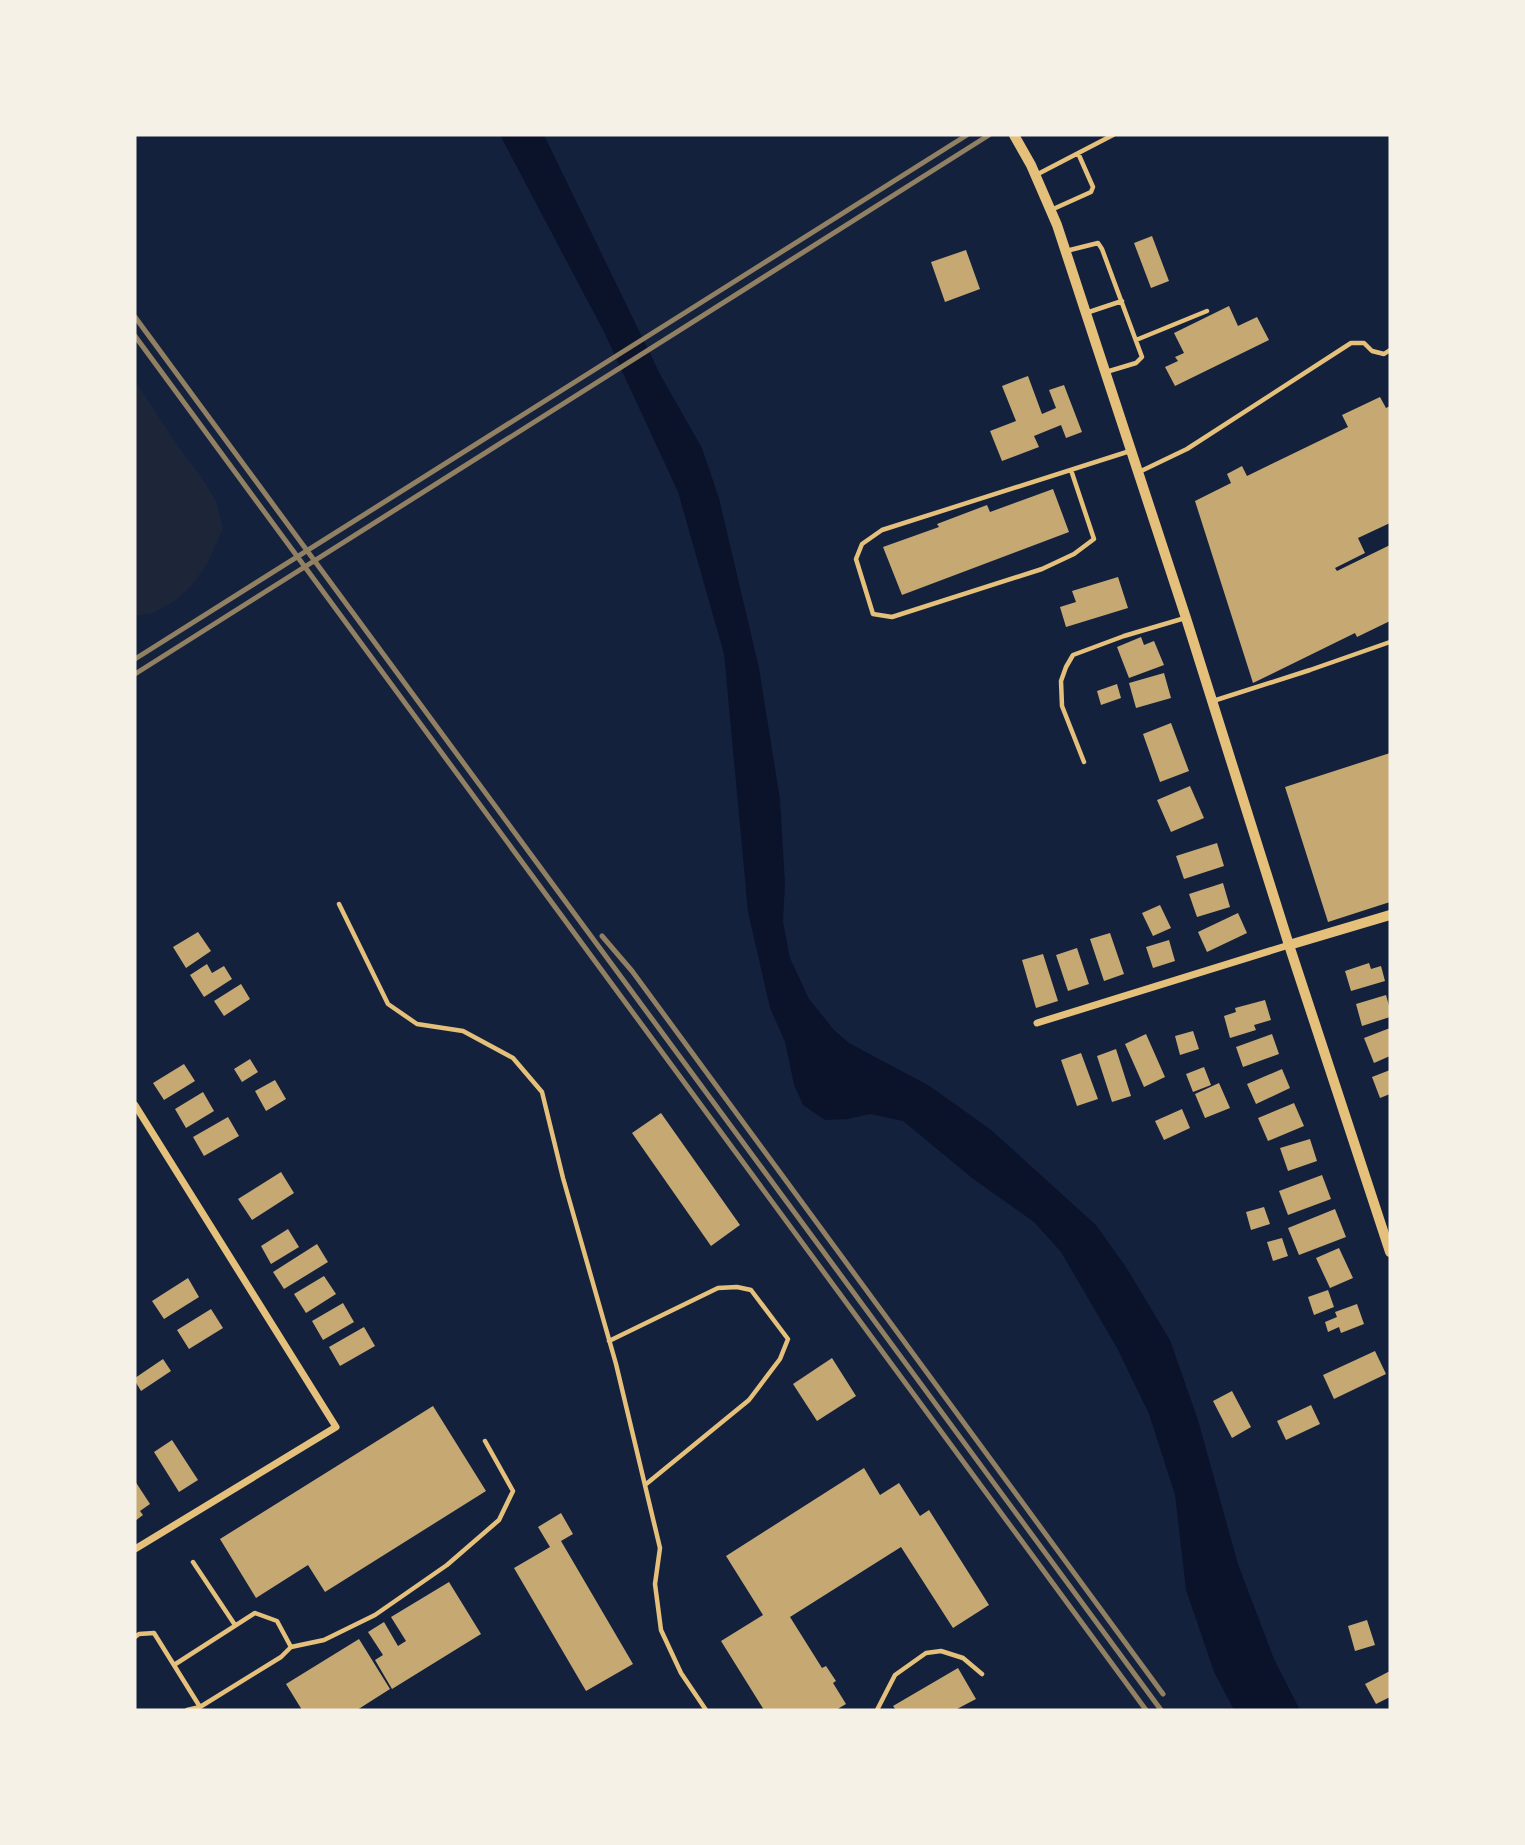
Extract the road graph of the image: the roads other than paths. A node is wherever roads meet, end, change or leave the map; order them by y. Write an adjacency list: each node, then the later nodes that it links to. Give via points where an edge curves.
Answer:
1 (1014, 135): 4 (street)
2 (1113, 135): 3 (lane)
3 (1078, 153): 4 (lane); 5 (lane, via 1091,192)
4 (1036, 175): 5 (street)
5 (1051, 210): 6 (street)
6 (1066, 251): 7 (lane, via 1097,243); 9 (street)
7 (1122, 302): 9 (lane); 10 (lane)
8 (1208, 311): 10 (lane)
9 (1086, 313): 12 (street)
10 (1136, 340): 12 (lane, via 1142,357)
11 (1390, 350): 15 (lane, via 1384,354 1364,343 1351,342 1187,450)
12 (1105, 372): 13 (street)
13 (1131, 450): 14 (lane); 15 (street)
14 (1071, 470): 14 (lane, via 882,530 862,544 856,559 873,614 892,617 1042,569 1074,554 1094,539)
15 (1139, 473): 16 (street)
16 (1186, 618): 18 (street); 19 (lane, via 1073,655 1061,681 1062,706)
17 (1390, 642): 18 (lane)
18 (1213, 701): 22 (street)
19 (1084, 762)
20 (339, 904): 26 (lane, via 388,1004 417,1024 463,1031 513,1058 542,1092)
21 (1390, 915): 22 (street)
22 (1289, 945): 23 (street); 25 (street)
23 (1037, 1023)
24 (136, 1109): 29 (street, via 336,1427)
25 (1390, 1252)
26 (609, 1341): 28 (lane); 28 (lane, via 718,1288 737,1287 751,1290 788,1339 780,1359 749,1399)
27 (485, 1441): 33 (lane, via 513,1491 499,1520 447,1565 375,1615 324,1640)
28 (645, 1485): 38 (lane, via 660,1548 655,1584 661,1630 681,1673)
29 (135, 1549)
30 (193, 1562): 31 (lane)
31 (235, 1625): 33 (lane, via 255,1613 277,1621); 34 (lane)
32 (135, 1637): 34 (lane, via 154,1633)
33 (292, 1647): 36 (lane)
34 (174, 1665): 36 (lane)
35 (982, 1674): 39 (lane, via 963,1658 941,1651 926,1653 895,1675)
36 (200, 1707): 37 (lane)
37 (187, 1710)
38 (706, 1710)
39 (877, 1710)

